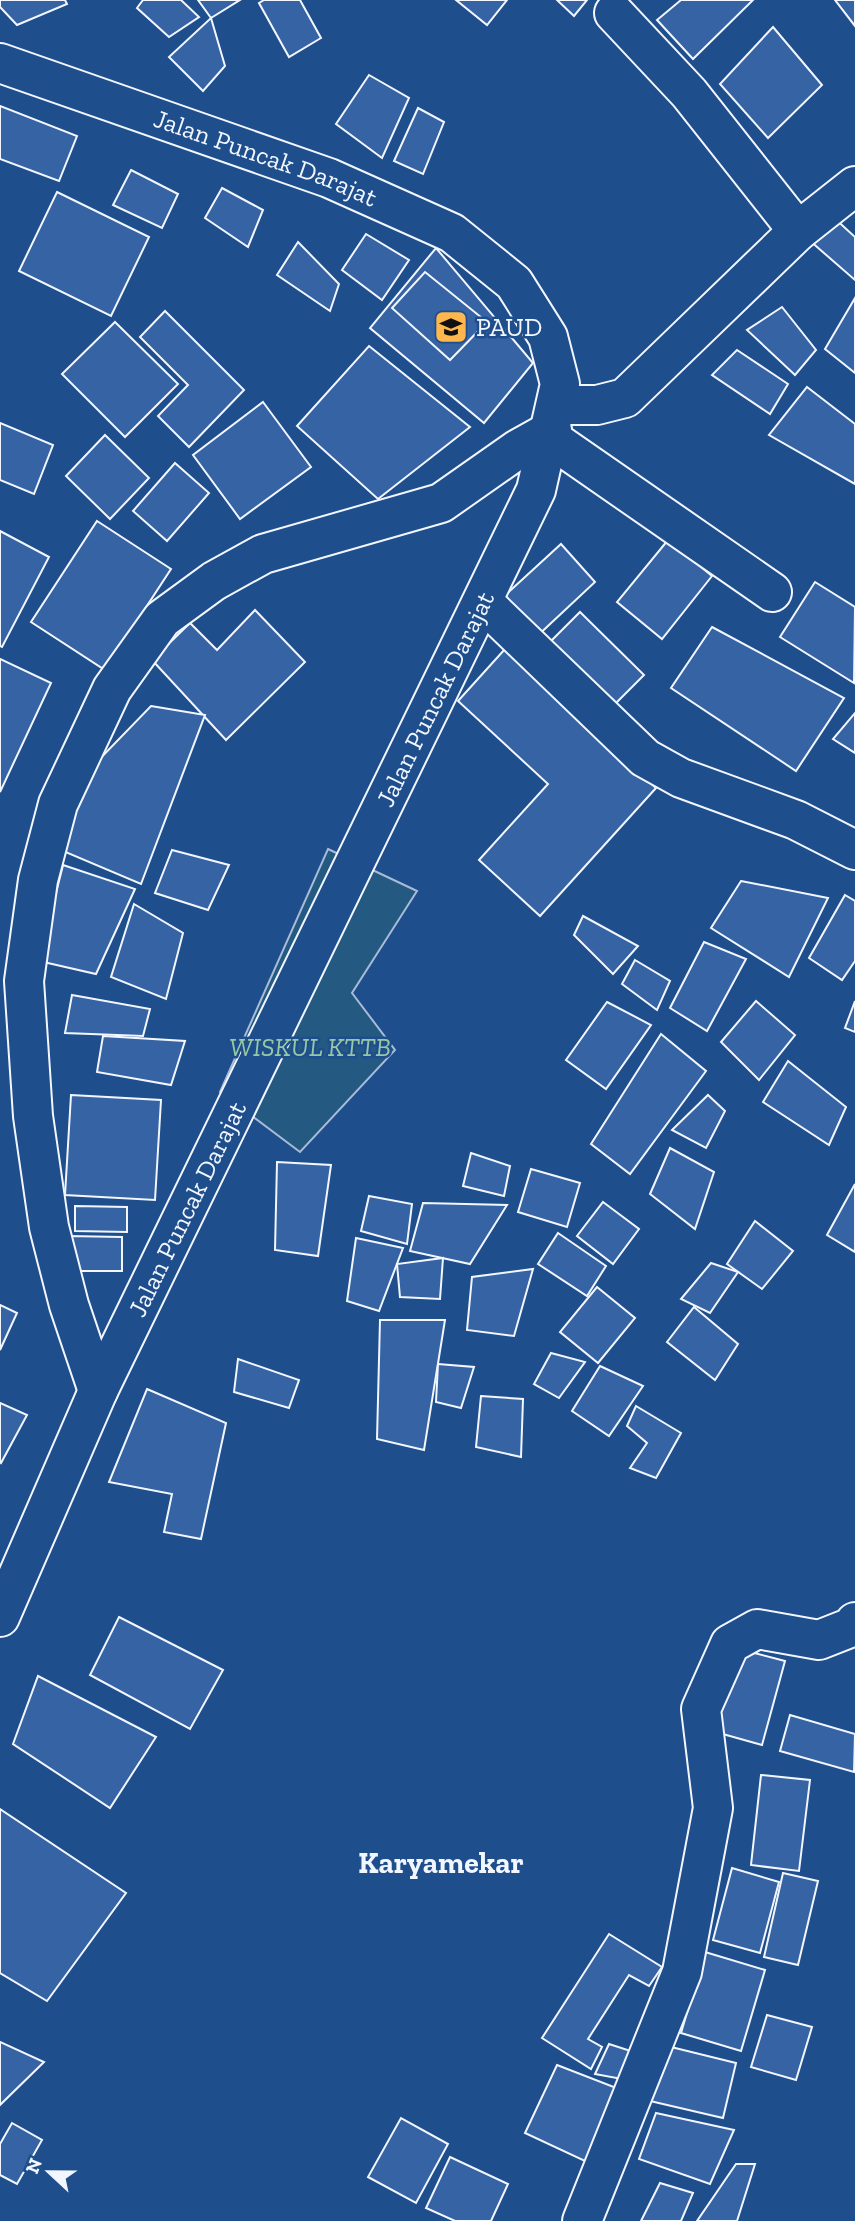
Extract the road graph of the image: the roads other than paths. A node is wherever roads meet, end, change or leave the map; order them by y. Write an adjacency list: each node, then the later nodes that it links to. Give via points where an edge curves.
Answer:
1 (614, 13): 4 (street, via 688,93)
2 (0, 63): 5 (street, Jalan Puncak Darajat, via 329,178 452,233 513,283 548,337 560,384)
3 (855, 186): 4 (street)
4 (798, 231): 5 (street, via 625,398)
5 (553, 424): 6 (street); 7 (street, Jalan Puncak Darajat, via 536,490); 9 (street, via 441,503 263,554 214,581 162,620 106,701 58,804 38,880 24,981 33,1116 48,1227)
6 (772, 592)
7 (482, 603): 8 (street, via 645,758 681,778 796,820); 9 (street, Jalan Puncak Darajat)
8 (855, 850)
9 (98, 1391): 10 (street, Jalan Puncak Darajat)
10 (0, 1617)
11 (855, 1622): 12 (street, via 819,1640 757,1629 730,1644 701,1709 713,1808 682,1972)
12 (582, 2221)

